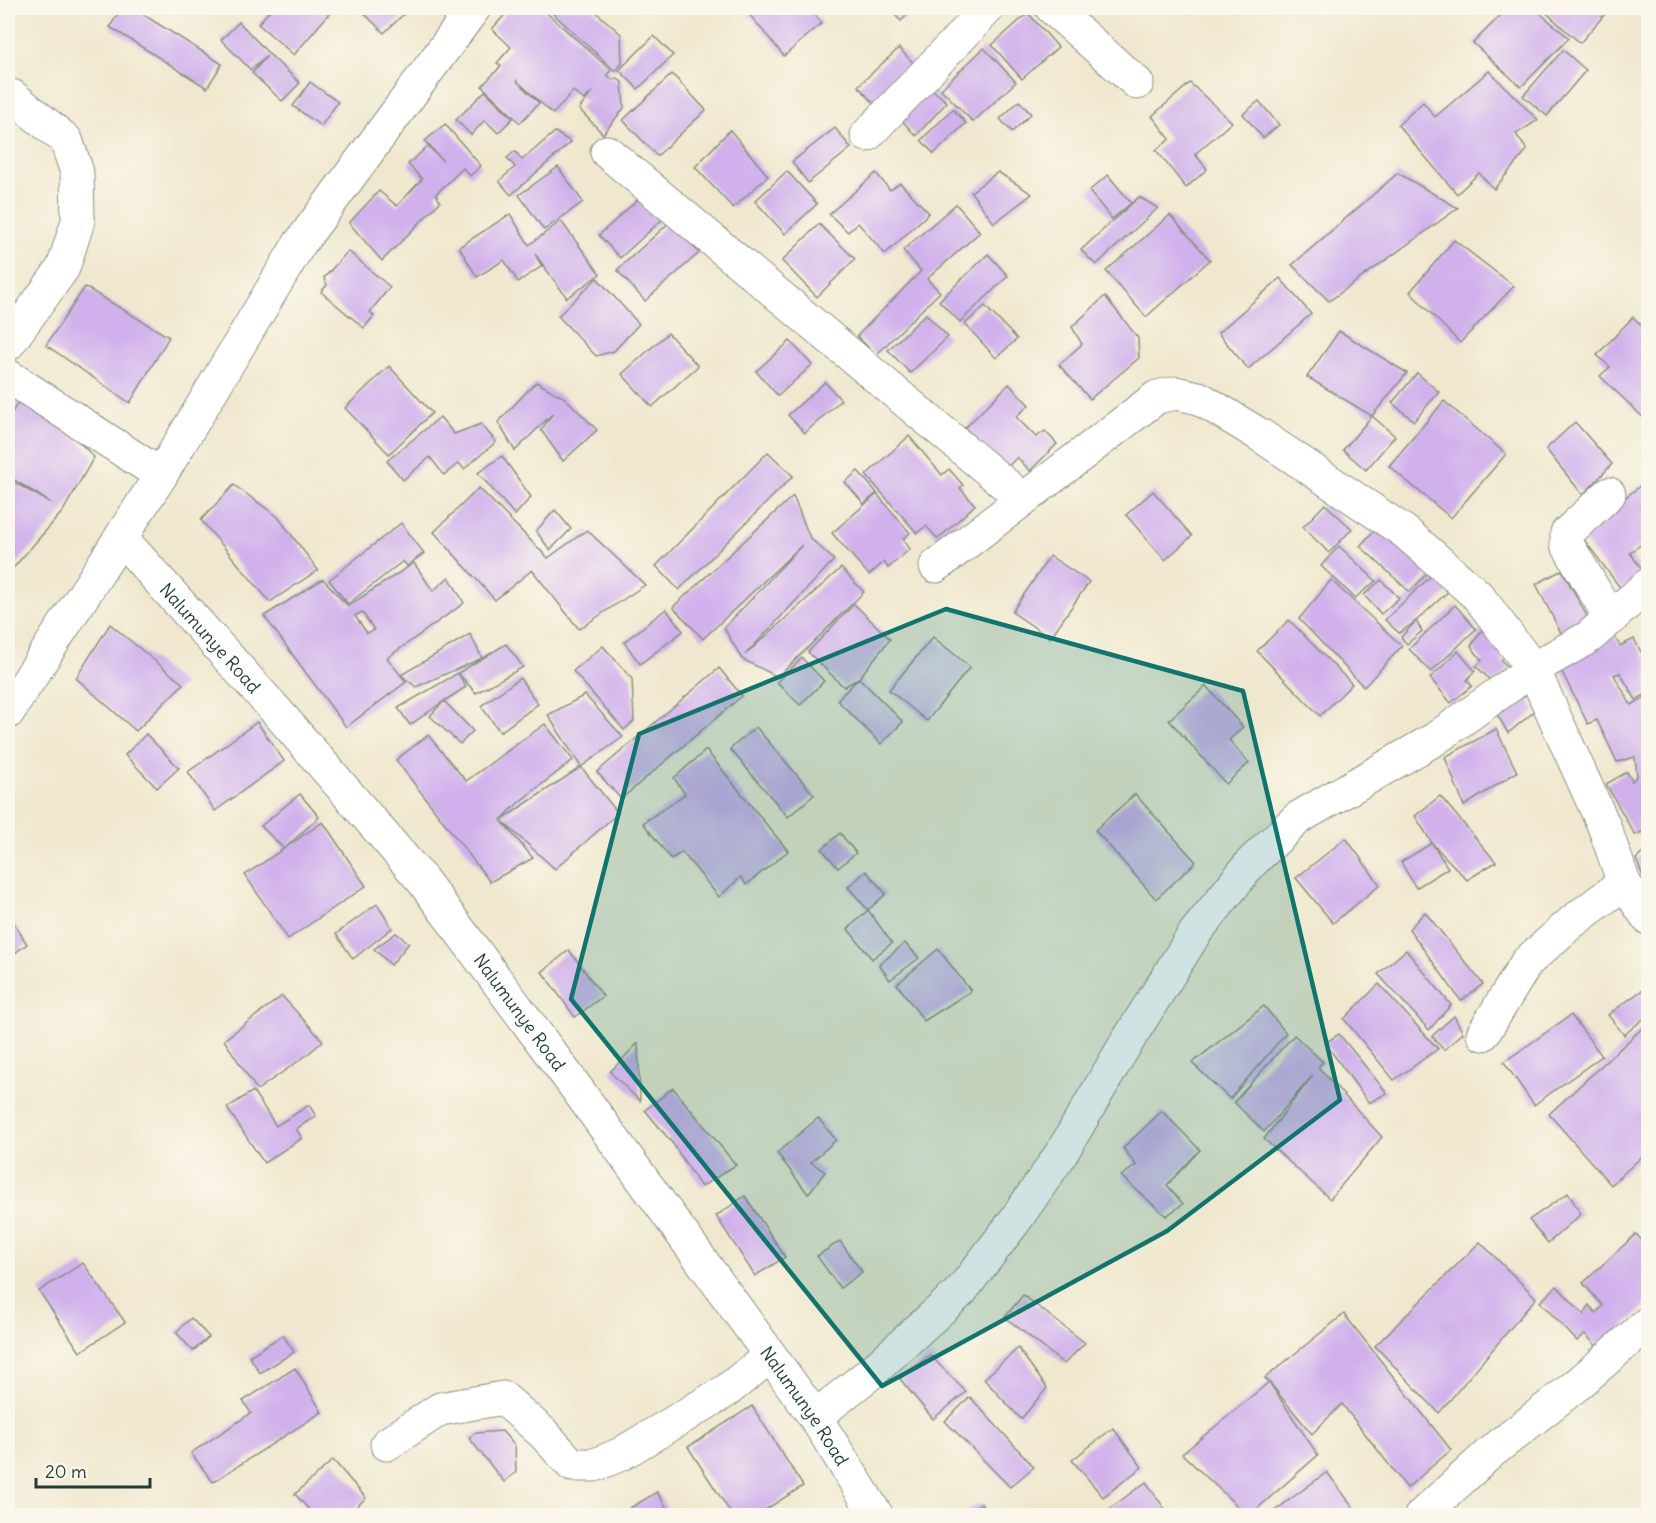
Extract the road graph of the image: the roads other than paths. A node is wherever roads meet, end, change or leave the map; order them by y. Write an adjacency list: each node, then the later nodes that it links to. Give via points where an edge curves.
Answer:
1 (474, 8): 10 (street, via 298,246)
2 (988, 8): 6 (street)
3 (1052, 8): 4 (street)
4 (1137, 83)
5 (12, 96): 8 (street, via 66,140 77,172 78,221 63,268)
6 (867, 135)
7 (607, 152): 12 (street)
8 (8, 344)
9 (8, 376): 10 (street)
10 (161, 475): 13 (street)
11 (1609, 494): 16 (street, via 1567,533 1567,543)
12 (1023, 499): 14 (street); 17 (street, via 1157,397 1176,393 1199,398 1405,532 1478,596)
13 (121, 538): 18 (street); 23 (street, Nalumunye Road, via 423,881)
14 (936, 566)
15 (1648, 585): 16 (street)
16 (1611, 619): 17 (street, via 1589,637)
17 (1533, 669): 19 (street, via 1605,826); 24 (street, via 1435,739 1298,818 1251,863 1195,933 1062,1154 961,1291 873,1371)
18 (8, 712)
19 (1624, 883): 20 (street); 21 (street, via 1527,962)
20 (1648, 918)
21 (1483, 1034)
22 (1648, 1323): 27 (street)
23 (770, 1356): 24 (street, Nalumunye Road); 25 (street, via 726,1391 621,1454 595,1465 572,1465 503,1398 440,1409)
24 (815, 1417): 26 (street, Nalumunye Road)
25 (387, 1444)
26 (877, 1515)
27 (1421, 1515)

